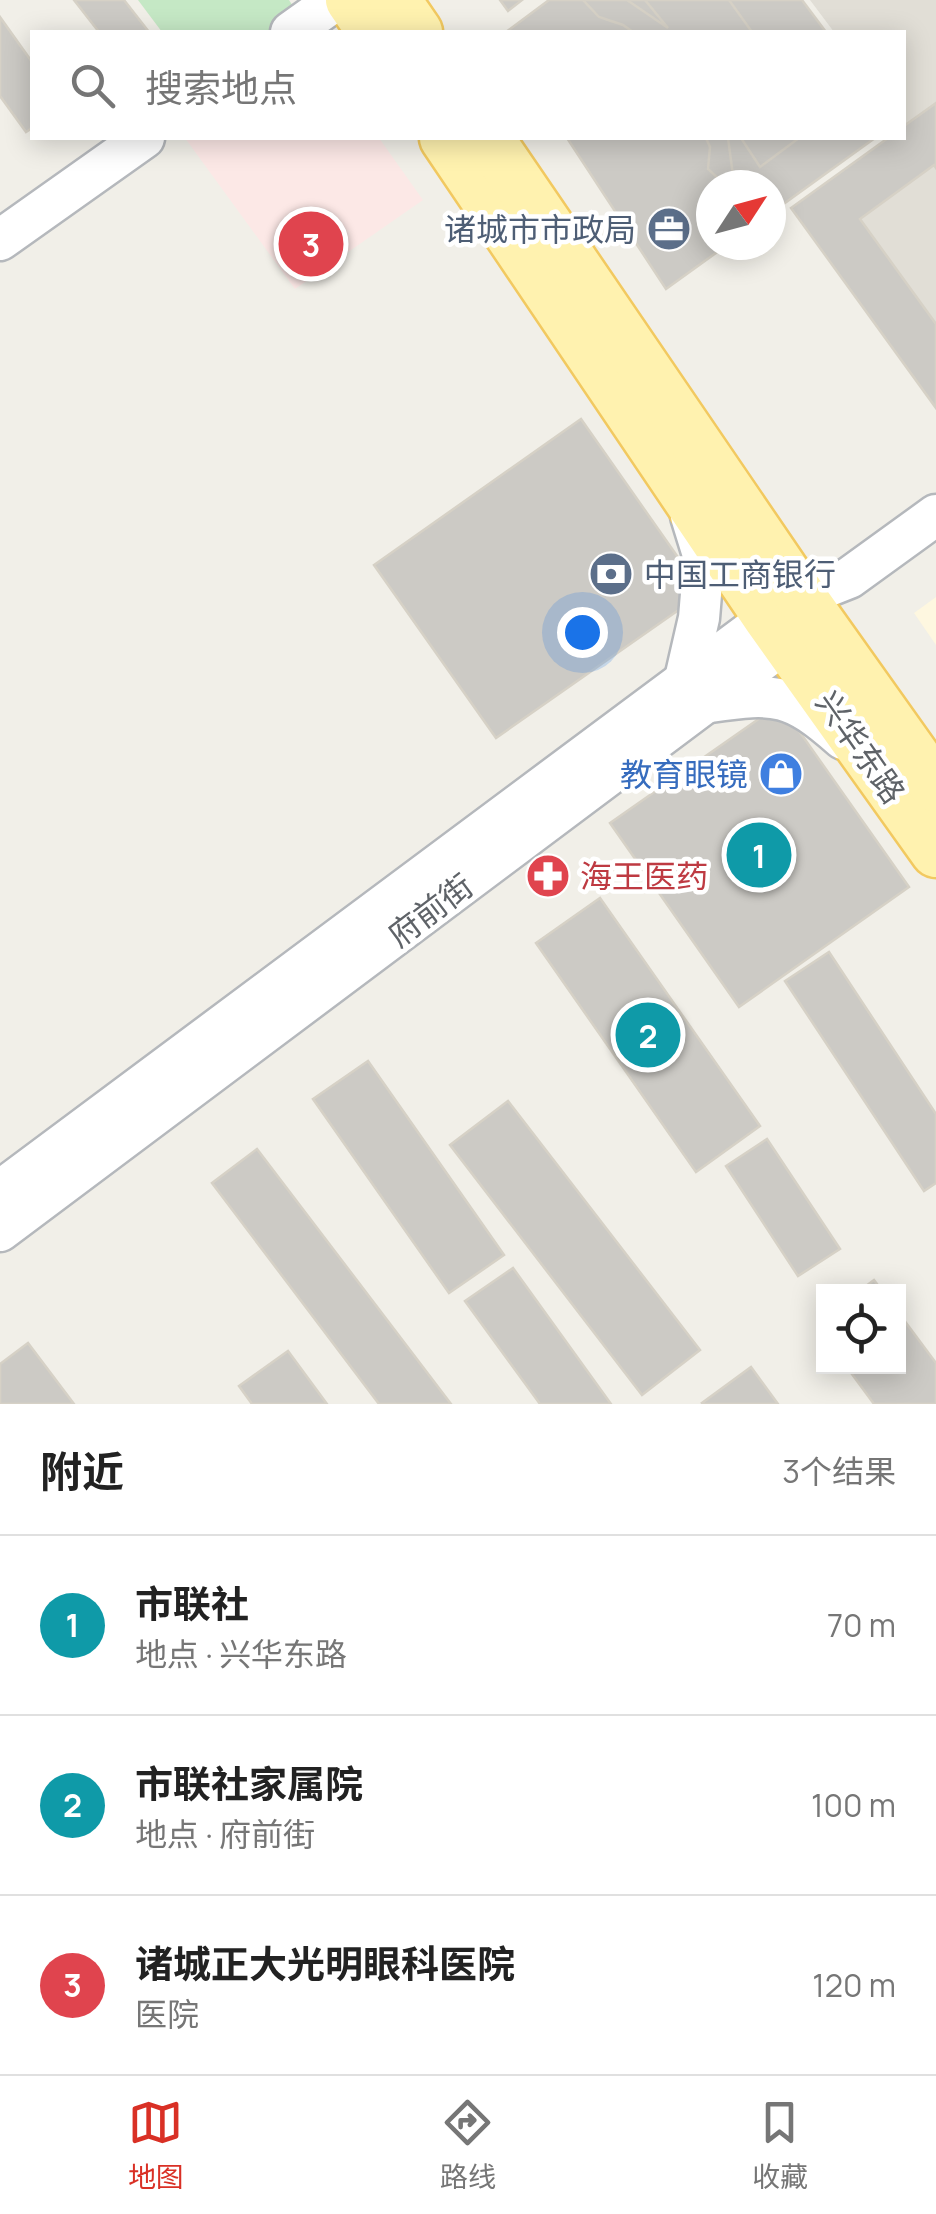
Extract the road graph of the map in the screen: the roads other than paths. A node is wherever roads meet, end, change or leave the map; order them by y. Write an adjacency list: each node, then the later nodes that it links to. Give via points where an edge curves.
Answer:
1 (336, 0): 4 (street)
2 (351, 0): 5 (main road)
3 (395, 0): 6 (main road)
4 (294, 30)
5 (372, 30)
6 (416, 30)
7 (141, 140): 10 (street)
8 (446, 140): 11 (main road)
9 (489, 140): 13 (main road)
10 (0, 240)
11 (681, 484): 13 (main road); 14 (street, via 704,558)
12 (936, 515): 13 (street, 府前街)
13 (793, 619): 14 (street, 府前街); 15 (main road, 兴华东路); 16 (main road)
14 (696, 691): 15 (street, via 791,701 812,711); 18 (street, 府前街)
15 (875, 767): 17 (main road, 兴华东路)
16 (936, 787)
17 (936, 852)
18 (2, 1215)

